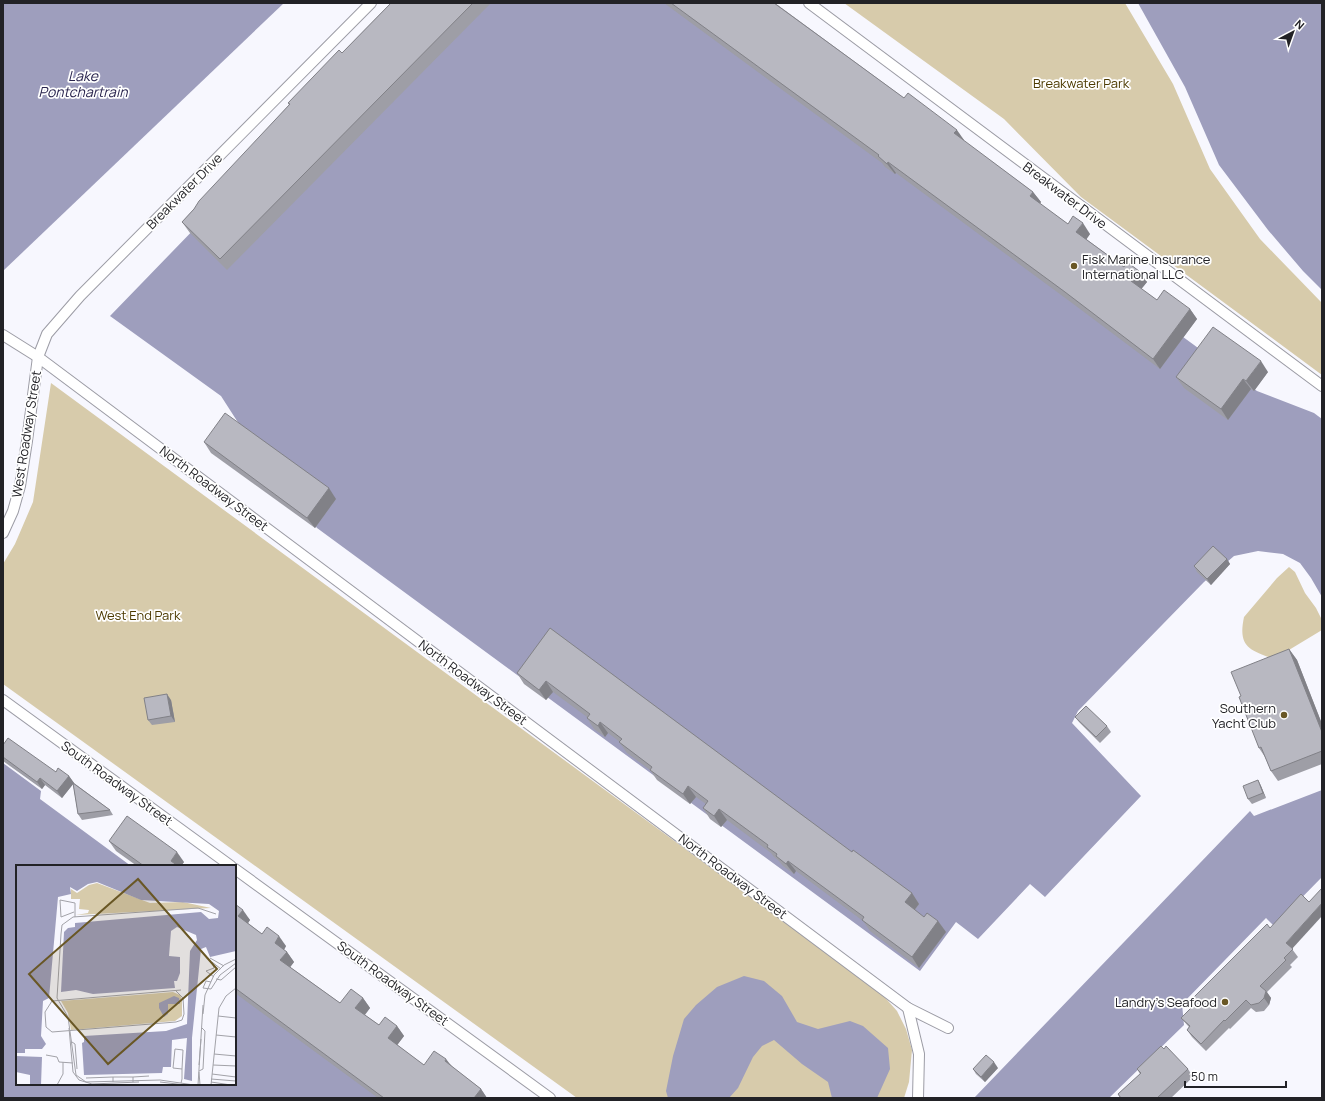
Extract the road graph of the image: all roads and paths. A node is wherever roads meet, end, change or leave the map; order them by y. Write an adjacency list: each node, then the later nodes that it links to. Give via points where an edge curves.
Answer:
1 (371, 3): 4 (street, Breakwater Drive, via 80,296 47,334)
2 (809, 3): 5 (street, Breakwater Drive)
3 (3, 335): 4 (street)
4 (38, 357): 6 (street, West Roadway Street, via 20,486); 10 (street, North Roadway Street)
5 (1322, 386)
6 (3, 533)
7 (3, 700): 8 (street, South Roadway Street)
8 (230, 865)
9 (236, 870): 12 (street, South Roadway Street)
10 (908, 1008): 11 (street, North Roadway Street); 13 (street, via 919,1054)
11 (948, 1028)
12 (550, 1098)
13 (918, 1098)

